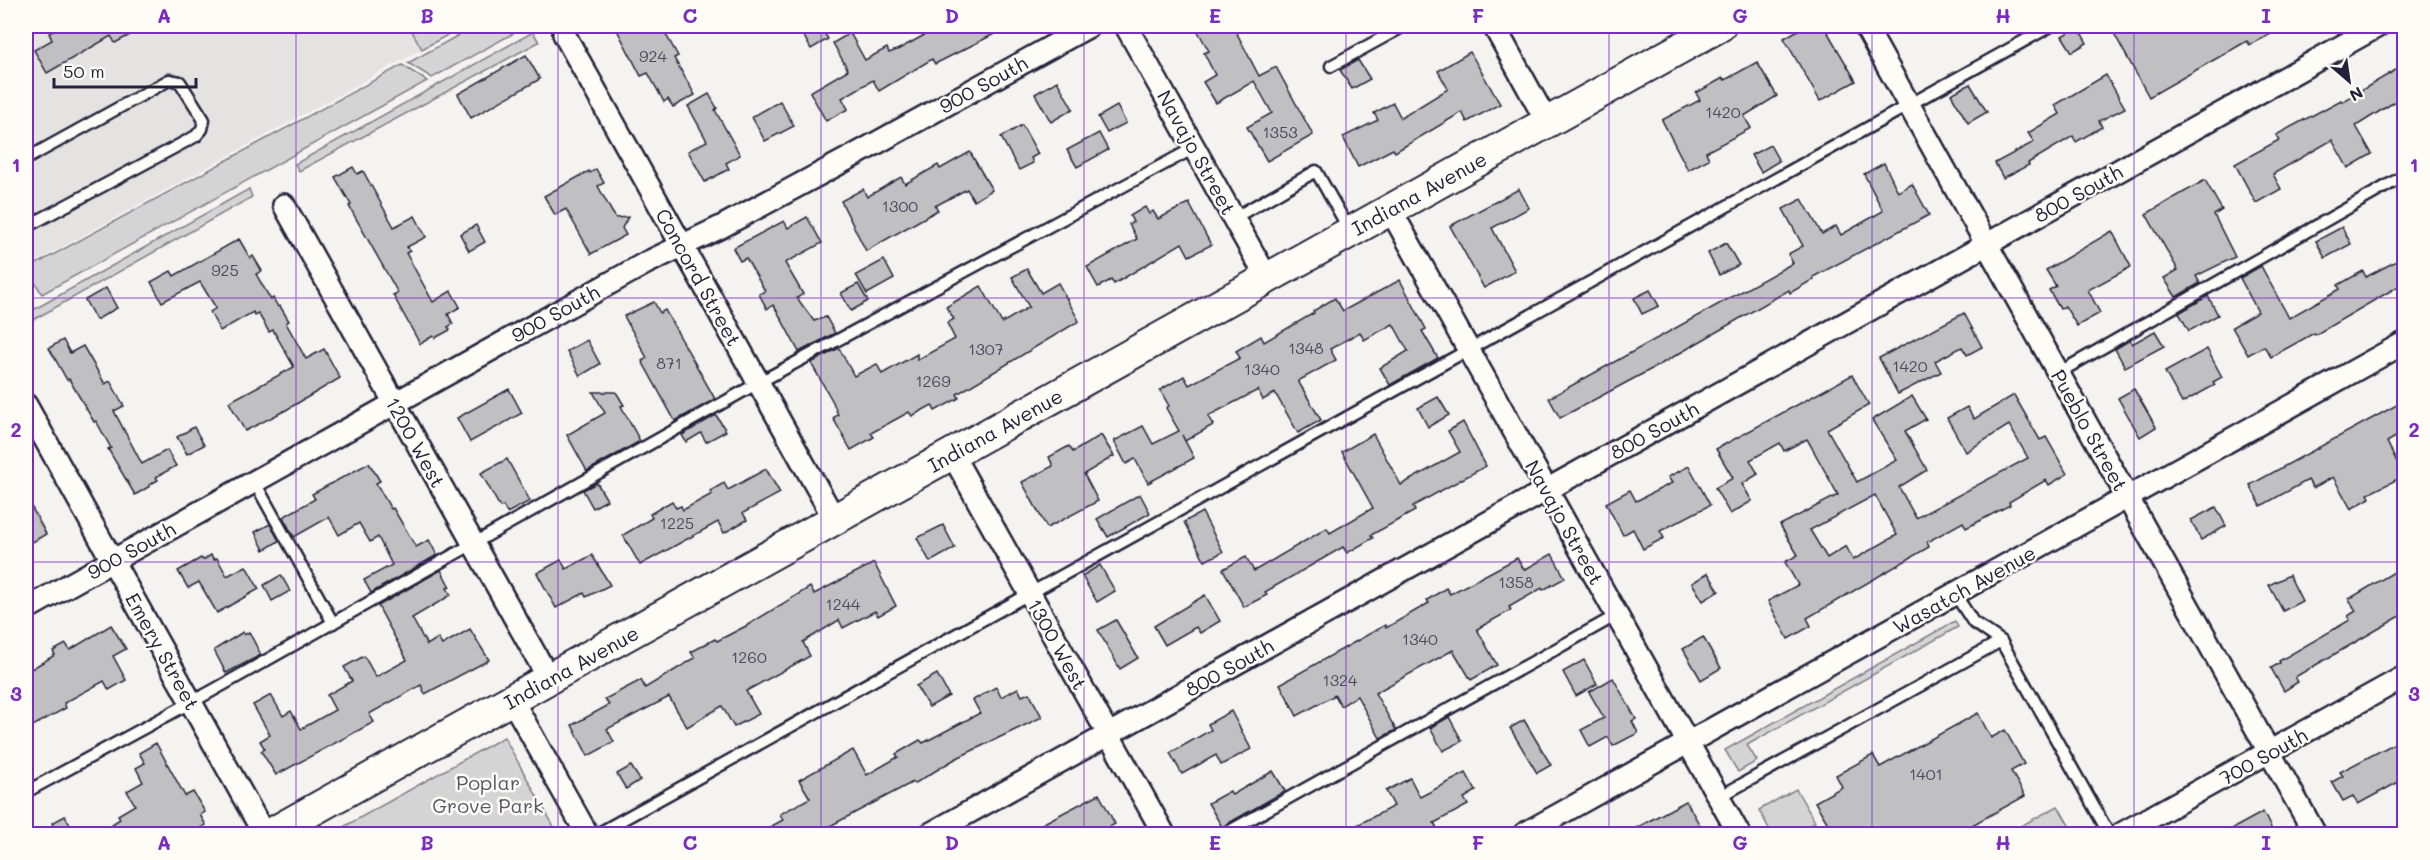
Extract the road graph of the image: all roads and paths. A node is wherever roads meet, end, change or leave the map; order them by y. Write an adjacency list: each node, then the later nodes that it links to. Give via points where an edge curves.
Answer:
1 (1089, 26): 22 (street, 900 South)
2 (1126, 26): 13 (street, Navajo Street)
3 (1404, 26): 10 (lane)
4 (1494, 26): 12 (street)
5 (1720, 26): 12 (street, Indiana Avenue)
6 (1865, 26): 11 (street, Pueblo Street)
7 (2051, 26): 11 (lane)
8 (2378, 26): 21 (street, 800 South)
9 (564, 34): 22 (street, Concord Street)
10 (1331, 66)
11 (1908, 104): 21 (street, Pueblo Street); 25 (lane)
12 (1547, 122): 17 (street, Indiana Avenue)
13 (1194, 148): 18 (street, Navajo Street); 27 (lane)
14 (26, 159): 19 (lane, via 169,80 180,82 204,120 196,136)
15 (2404, 176): 26 (lane)
16 (284, 205): 28 (street, 1200 West)
17 (1390, 209): 20 (street, Indiana Avenue); 25 (street, Navajo Street)
18 (1234, 218): 20 (lane, via 1316,171); 23 (street, Navajo Street)
19 (26, 227)
20 (1350, 231): 23 (street, Indiana Avenue)
21 (1986, 244): 26 (street, Pueblo Street); 32 (street, 800 South)
22 (682, 245): 27 (street, Concord Street); 28 (street, 900 South)
23 (1267, 278): 30 (street, Indiana Avenue)
24 (2404, 343): 33 (street, Wasatch Avenue)
25 (1468, 350): 32 (street, Navajo Street); 37 (lane)
26 (2058, 373): 33 (street, Pueblo Street)
27 (758, 383): 34 (street, Concord Street); 35 (lane)
28 (394, 403): 31 (street, 900 South); 35 (street, 1200 West)
29 (26, 405): 36 (street, Emery Street)
30 (952, 454): 34 (street, Indiana Avenue); 37 (street, 1300 West)
31 (254, 481): 36 (street, 900 South); 41 (lane)
32 (1547, 490): 40 (street, Navajo Street); 47 (street, 800 South)
33 (2128, 497): 38 (street, Wasatch Avenue); 49 (street, Pueblo Street)
34 (835, 520): 44 (street, Indiana Avenue)
35 (474, 544): 41 (lane); 44 (street, 1200 West)
36 (112, 561): 39 (street, 900 South); 46 (street, Emery Street)
37 (1030, 594): 47 (street, 1300 West); 55 (lane)
38 (1955, 594): 42 (lane, via 1973,622); 48 (street, Wasatch Avenue)
39 (26, 609)
40 (1617, 615): 48 (street, Navajo Street); 58 (lane)
41 (333, 623): 46 (lane)
42 (2001, 641): 51 (lane); 61 (lane)
43 (2404, 677): 49 (street, 700 South)
44 (549, 679): 45 (street, Indiana Avenue)
45 (512, 700): 53 (street, Indiana Avenue); 54 (street)
46 (192, 702): 50 (lane); 52 (street, Emery Street)
47 (1108, 735): 56 (street, 800 South); 57 (street, 1300 West)
48 (1688, 743): 51 (street, Navajo Street); 59 (street, Wasatch Avenue)
49 (2270, 752): 62 (street, 700 South); 63 (street, Pueblo Street)
50 (26, 792)
51 (1719, 797): 60 (street, Navajo Street)
52 (264, 834)
53 (270, 834)
54 (587, 834)
55 (597, 834)
56 (930, 834)
57 (1164, 834)
58 (1224, 834)
59 (1524, 834)
60 (1739, 834)
61 (2109, 834)
62 (2121, 834)
63 (2315, 834)

